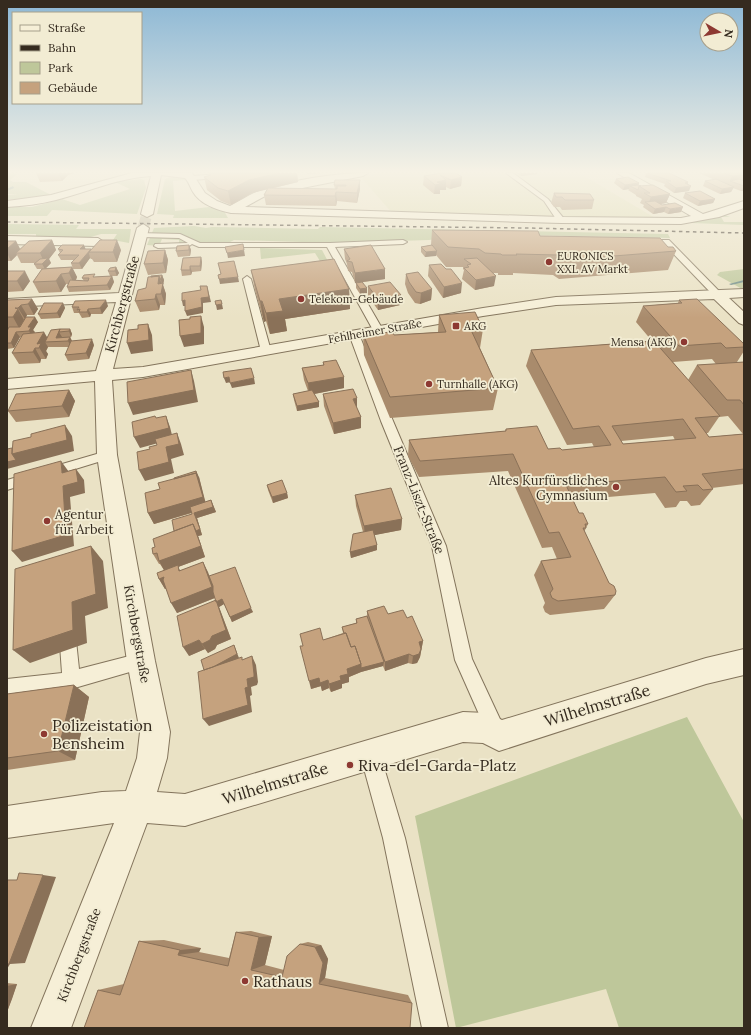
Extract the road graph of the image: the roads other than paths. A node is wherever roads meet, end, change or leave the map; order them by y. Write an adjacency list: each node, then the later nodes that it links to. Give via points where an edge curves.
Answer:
1 (142, 232): 6 (lane, via 180,236); 12 (street, Kirchbergstraße)
2 (7, 240): 4 (street)
3 (636, 241): 11 (lane, via 666,242)
4 (98, 242)
5 (403, 242): 7 (lane)
6 (199, 244): 7 (lane); 8 (lane)
7 (330, 245): 15 (lane)
8 (158, 246)
9 (247, 279): 17 (lane)
10 (744, 292): 11 (street, Fehlheimer Straße)
11 (716, 293): 14 (street); 15 (street, Fehlheimer Straße, via 556,301)
12 (124, 297): 13 (street); 18 (street, Kirchbergstraße)
13 (7, 303)
14 (744, 320)
15 (378, 330): 16 (street, Fehlheimer Straße)
16 (354, 334): 17 (street, Fehlheimer Straße); 27 (lane, Franz-Liszt-Straße, via 439,546 464,660)
17 (266, 351): 18 (street, Fehlheimer Straße)
18 (103, 377): 19 (street, Fehlheimer Straße); 20 (street, Kirchbergstraße)
19 (7, 384)
20 (107, 455): 21 (lane); 23 (street, Kirchbergstraße)
21 (7, 485)
22 (66, 618): 25 (lane)
23 (141, 661): 25 (lane); 29 (street, Kirchbergstraße, via 155,732 152,758)
24 (744, 662): 27 (street, Wilhelmstraße)
25 (71, 680): 26 (lane)
26 (7, 688)
27 (499, 736): 28 (street, Wilhelmstraße, via 487,728 463,727)
28 (370, 754): 29 (street, Wilhelmstraße, via 185,810); 32 (lane, via 394,838)
29 (137, 806): 30 (street, Wilhelmstraße, via 102,808); 31 (street, Kirchbergstraße)
30 (7, 822)
31 (51, 1028)
32 (435, 1028)

